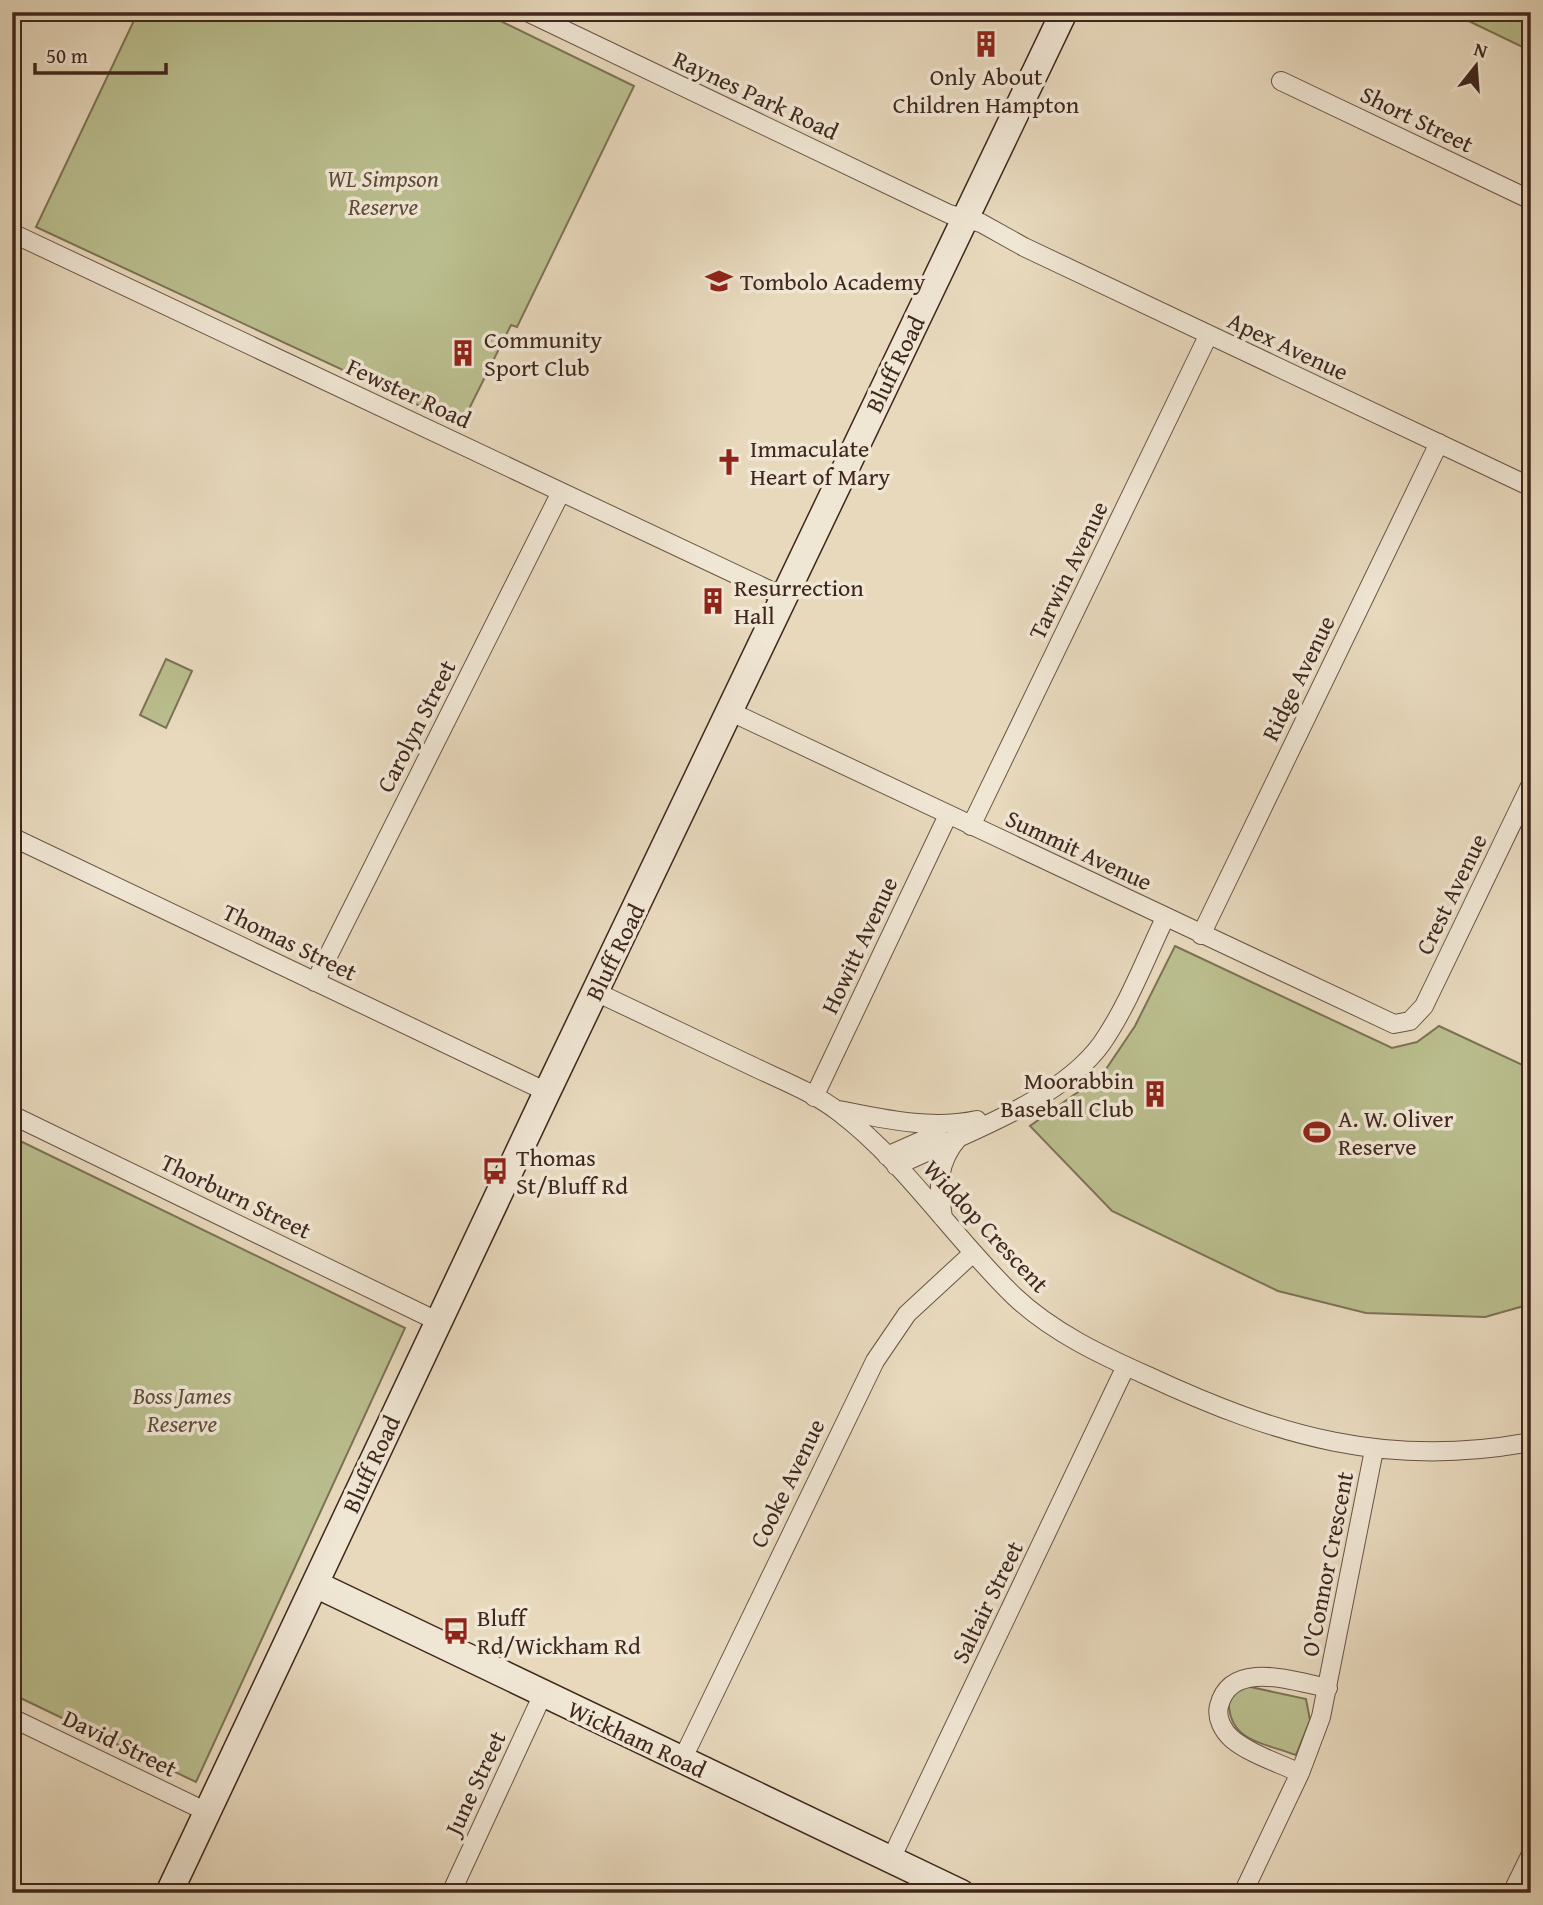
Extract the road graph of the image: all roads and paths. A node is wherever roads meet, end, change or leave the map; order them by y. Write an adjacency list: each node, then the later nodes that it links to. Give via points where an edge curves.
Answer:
1 (527, 12): 5 (street, Raynes Park Road)
2 (1064, 12): 5 (main road, Bluff Road)
3 (1281, 81): 4 (street, Short Street)
4 (1531, 200)
5 (964, 221): 7 (street, Apex Avenue, via 976,232 1024,247); 11 (main road, Bluff Road)
6 (12, 233): 10 (street, Fewster Road)
7 (1209, 336): 8 (street, Apex Avenue); 15 (street, Tarwin Avenue)
8 (1439, 443): 9 (street, Apex Avenue); 18 (street, Ridge Avenue)
9 (1531, 487)
10 (561, 492): 11 (street, Fewster Road); 19 (street, Carolyn Street)
11 (784, 597): 12 (main road, Bluff Road)
12 (729, 712): 14 (street, Summit Avenue); 20 (main road, Bluff Road)
13 (1531, 784): 21 (street, Crest Avenue, via 1424,1006)
14 (948, 816): 15 (street, Summit Avenue); 23 (street, Howitt Avenue)
15 (971, 826): 17 (street, Summit Avenue)
16 (12, 837): 19 (street, Thomas Street)
17 (1165, 918): 18 (street, Summit Avenue); 26 (street, via 1100,1045 1063,1083 1003,1115)
18 (1201, 935): 21 (street, Summit Avenue, via 1387,1023)
19 (315, 982): 22 (street, Thomas Street)
20 (596, 992): 22 (main road, Bluff Road); 23 (street, Widdop Crescent)
21 (1410, 1021)
22 (547, 1092): 30 (main road, Bluff Road)
23 (814, 1097): 24 (street, Widdop Crescent)
24 (835, 1109): 26 (street); 27 (street, Widdop Crescent)
25 (12, 1115): 30 (street, Thorburn Street)
26 (960, 1129): 27 (street); 28 (street, via 938,1176)
27 (892, 1161): 28 (street, Widdop Crescent)
28 (943, 1219): 29 (street, Widdop Crescent)
29 (974, 1253): 31 (street, Widdop Crescent, via 1028,1309); 38 (street, Cooke Avenue, via 907,1314 874,1361)
30 (439, 1322): 34 (main road, Bluff Road)
31 (1126, 1366): 33 (street, Widdop Crescent, via 1255,1422); 42 (street, Saltair Street)
32 (1531, 1442): 33 (street, Widdop Crescent, via 1434,1451)
33 (1374, 1450): 35 (street, O'Connor Crescent)
34 (315, 1584): 36 (main road, Wickham Road); 40 (main road, Bluff Road)
35 (1328, 1688): 39 (street, O'Connor Crescent); 39 (street, O'Connor Crescent, via 1253,1676 1233,1682 1219,1703 1221,1723 1234,1741)
36 (543, 1694): 38 (main road, Wickham Road); 44 (street, June Street)
37 (12, 1718): 40 (street, David Street)
38 (682, 1760): 42 (main road, Wickham Road)
39 (1300, 1773): 46 (street, O'Connor Crescent)
40 (207, 1812): 43 (main road, Bluff Road)
41 (1531, 1854): 47 (street)
42 (891, 1859): 45 (main road, Wickham Road)
43 (169, 1893)
44 (451, 1893)
45 (961, 1893)
46 (1243, 1893)
47 (1512, 1893)

